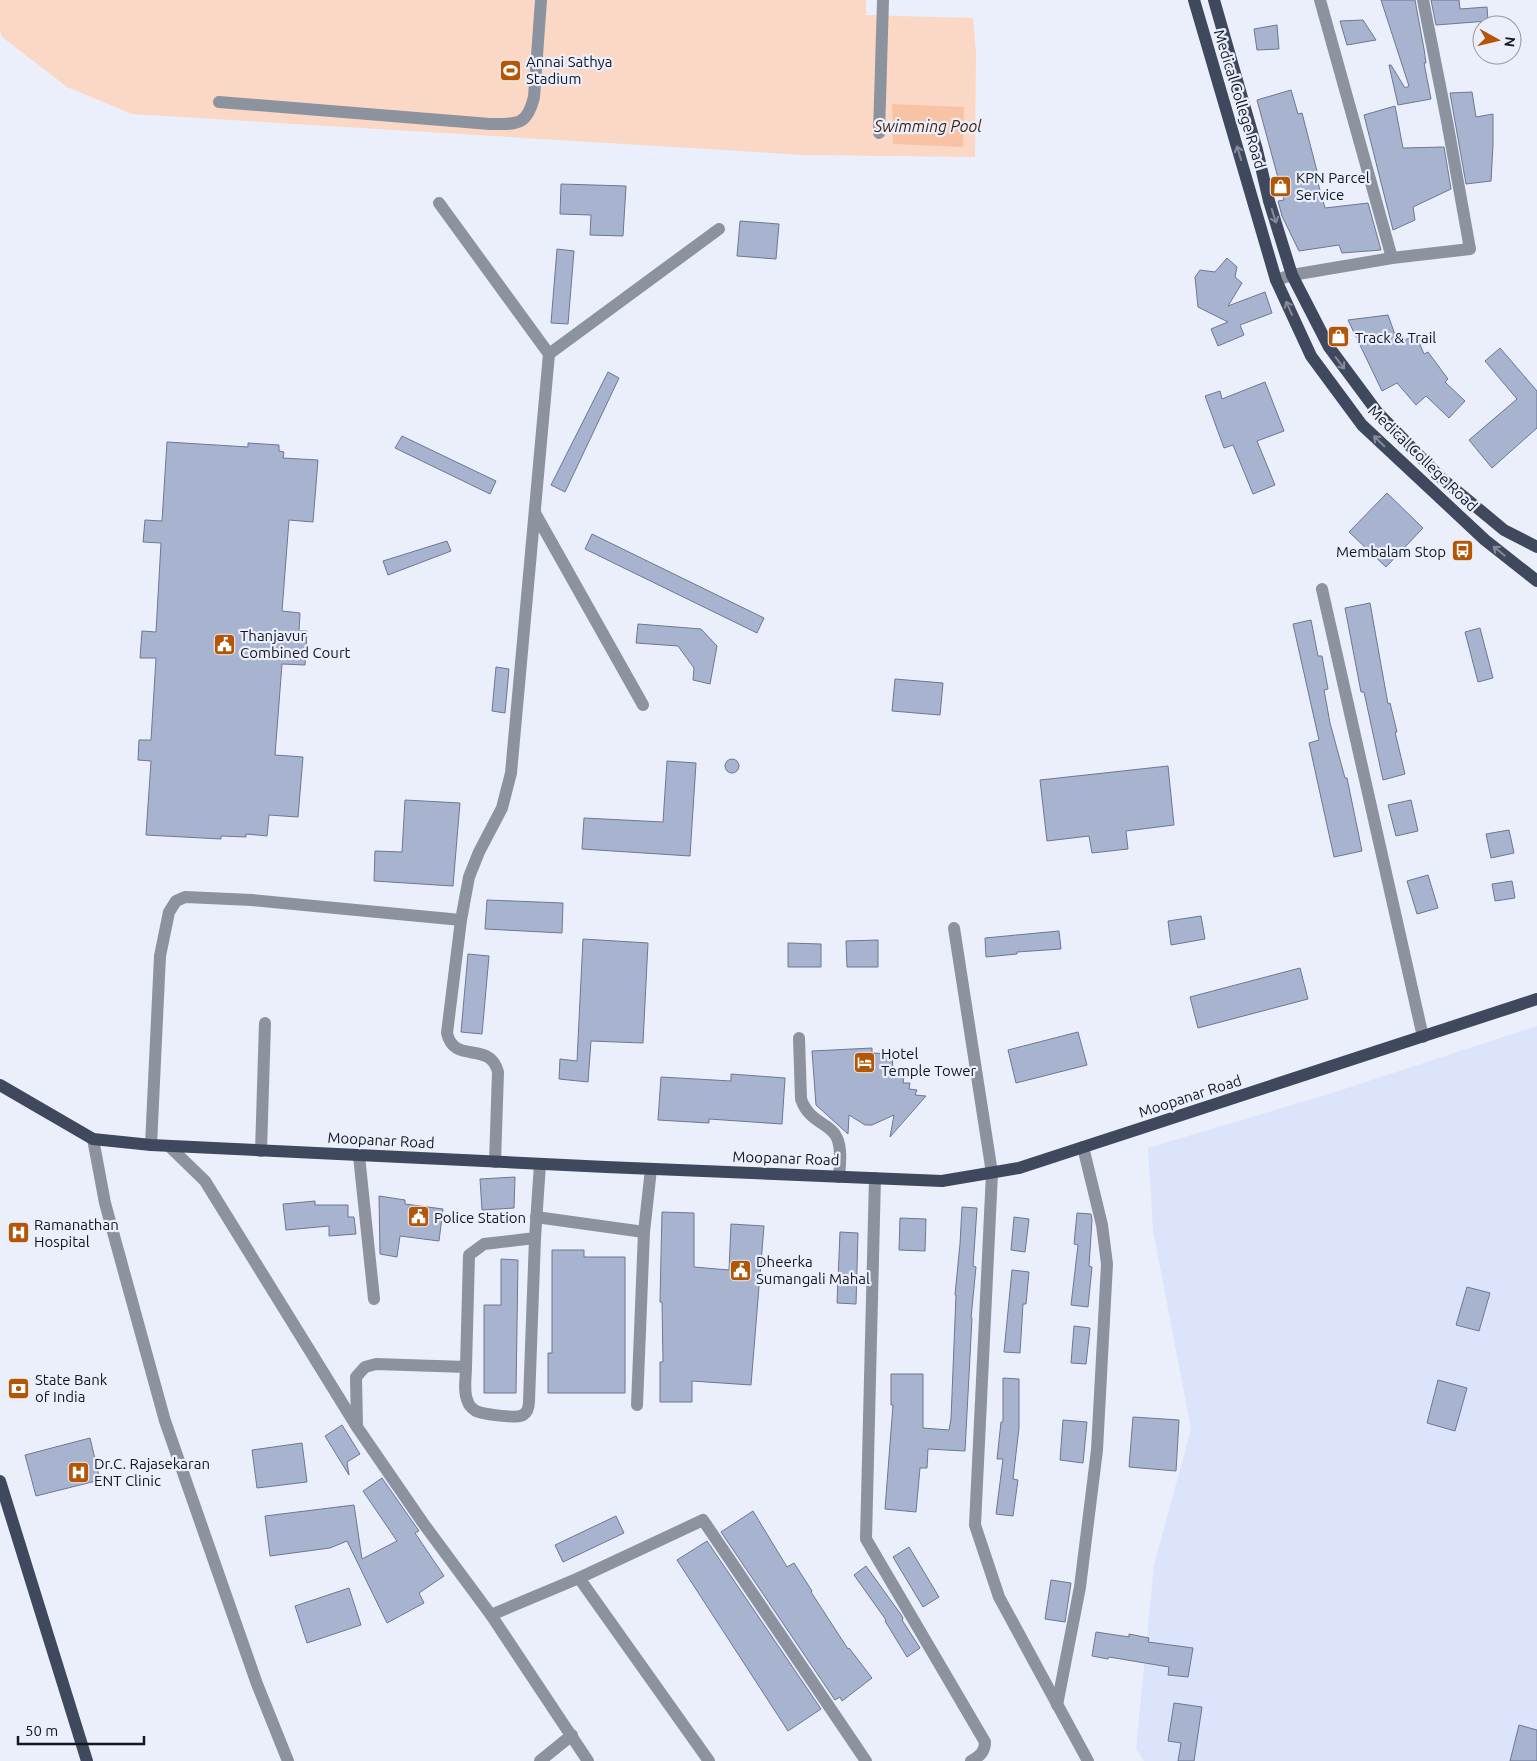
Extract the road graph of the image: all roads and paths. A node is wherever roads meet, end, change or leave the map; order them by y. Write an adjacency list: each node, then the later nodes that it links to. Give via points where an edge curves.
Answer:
1 (541, 0): 7 (street, via 534,97 531,111 523,121 490,124)
2 (883, 0): 8 (street)
3 (1194, 0): 13 (main road, Medical College Road, one-way to 3)
4 (1214, 0): 12 (main road, Medical College Road, one-way to 12)
5 (1320, 0): 11 (street)
6 (1423, 0): 11 (street, via 1470,250)
7 (218, 102)
8 (879, 133)
9 (439, 203): 15 (street)
10 (719, 229): 15 (street)
11 (1392, 258): 12 (street)
12 (1292, 275): 13 (street); 14 (main road, Medical College Road)
13 (1276, 280): 16 (main road, Medical College Road, one-way to 13)
14 (1329, 347): 16 (main road); 18 (main road, Medical College Road, one-way to 18, via 1378,413 1440,477 1504,530)
15 (549, 354): 17 (street)
16 (1311, 356): 19 (main road, Medical College Road, one-way to 16, via 1485,540 1362,425)
17 (534, 513): 21 (street); 22 (street, via 511,773 502,808 469,877)
18 (1537, 547)
19 (1537, 581)
20 (1322, 589): 26 (street)
21 (643, 705)
22 (461, 920): 32 (street, via 252,900 185,897 176,901 169,912 160,956); 37 (street, via 447,1033 453,1046 490,1057 496,1064)
23 (954, 928): 40 (street)
24 (1537, 999): 26 (main road, Moopanar Road)
25 (265, 1023): 35 (street)
26 (1423, 1037): 34 (main road, Moopanar Road)
27 (800, 1038): 41 (street, via 801,1099 810,1116 838,1138)
28 (0, 1085): 30 (main road, Moopanar Road)
29 (0, 1092): 30 (main road, Moopanar Road)
30 (18, 1096): 31 (main road, Moopanar Road)
31 (92, 1139): 32 (main road, Moopanar Road); 56 (street, via 105,1203 165,1421 257,1684)
32 (151, 1145): 33 (main road, Moopanar Road)
33 (170, 1147): 35 (main road, Moopanar Road); 49 (street, via 205,1181)
34 (1083, 1147): 40 (main road, Moopanar Road, via 1019,1168); 53 (street, via 1102,1226 1107,1264 1097,1450 1080,1587)
35 (260, 1151): 36 (main road, Moopanar Road)
36 (358, 1156): 37 (main road, Moopanar Road); 46 (street)
37 (495, 1162): 38 (main road, Moopanar Road)
38 (540, 1164): 39 (main road, Moopanar Road); 43 (street)
39 (651, 1169): 41 (main road, Moopanar Road); 44 (street)
40 (992, 1173): 42 (main road, Moopanar Road, via 942,1181); 53 (street, via 975,1524 999,1597)
41 (840, 1177): 42 (main road, Moopanar Road)
42 (875, 1178): 61 (street, via 866,1538 985,1742 982,1754)
43 (536, 1217): 44 (street); 45 (street)
44 (644, 1232): 48 (street)
45 (535, 1238): 47 (street, via 484,1244 469,1255); 47 (street, via 530,1402 524,1415 516,1417 474,1410 465,1395)
46 (374, 1299)
47 (466, 1367): 49 (street, via 376,1364 365,1367 356,1377)
48 (638, 1405)
49 (357, 1427): 52 (street)
50 (0, 1481): 55 (main road)
51 (579, 1578): 52 (street); 59 (street); 60 (street, via 702,1520)
52 (492, 1615): 54 (street)
53 (1057, 1705): 62 (street)
54 (572, 1735): 57 (street); 58 (street)
55 (86, 1761)
56 (288, 1761)
57 (540, 1761)
58 (588, 1761)
59 (710, 1761)
60 (866, 1761)
61 (971, 1761)
62 (1088, 1761)

